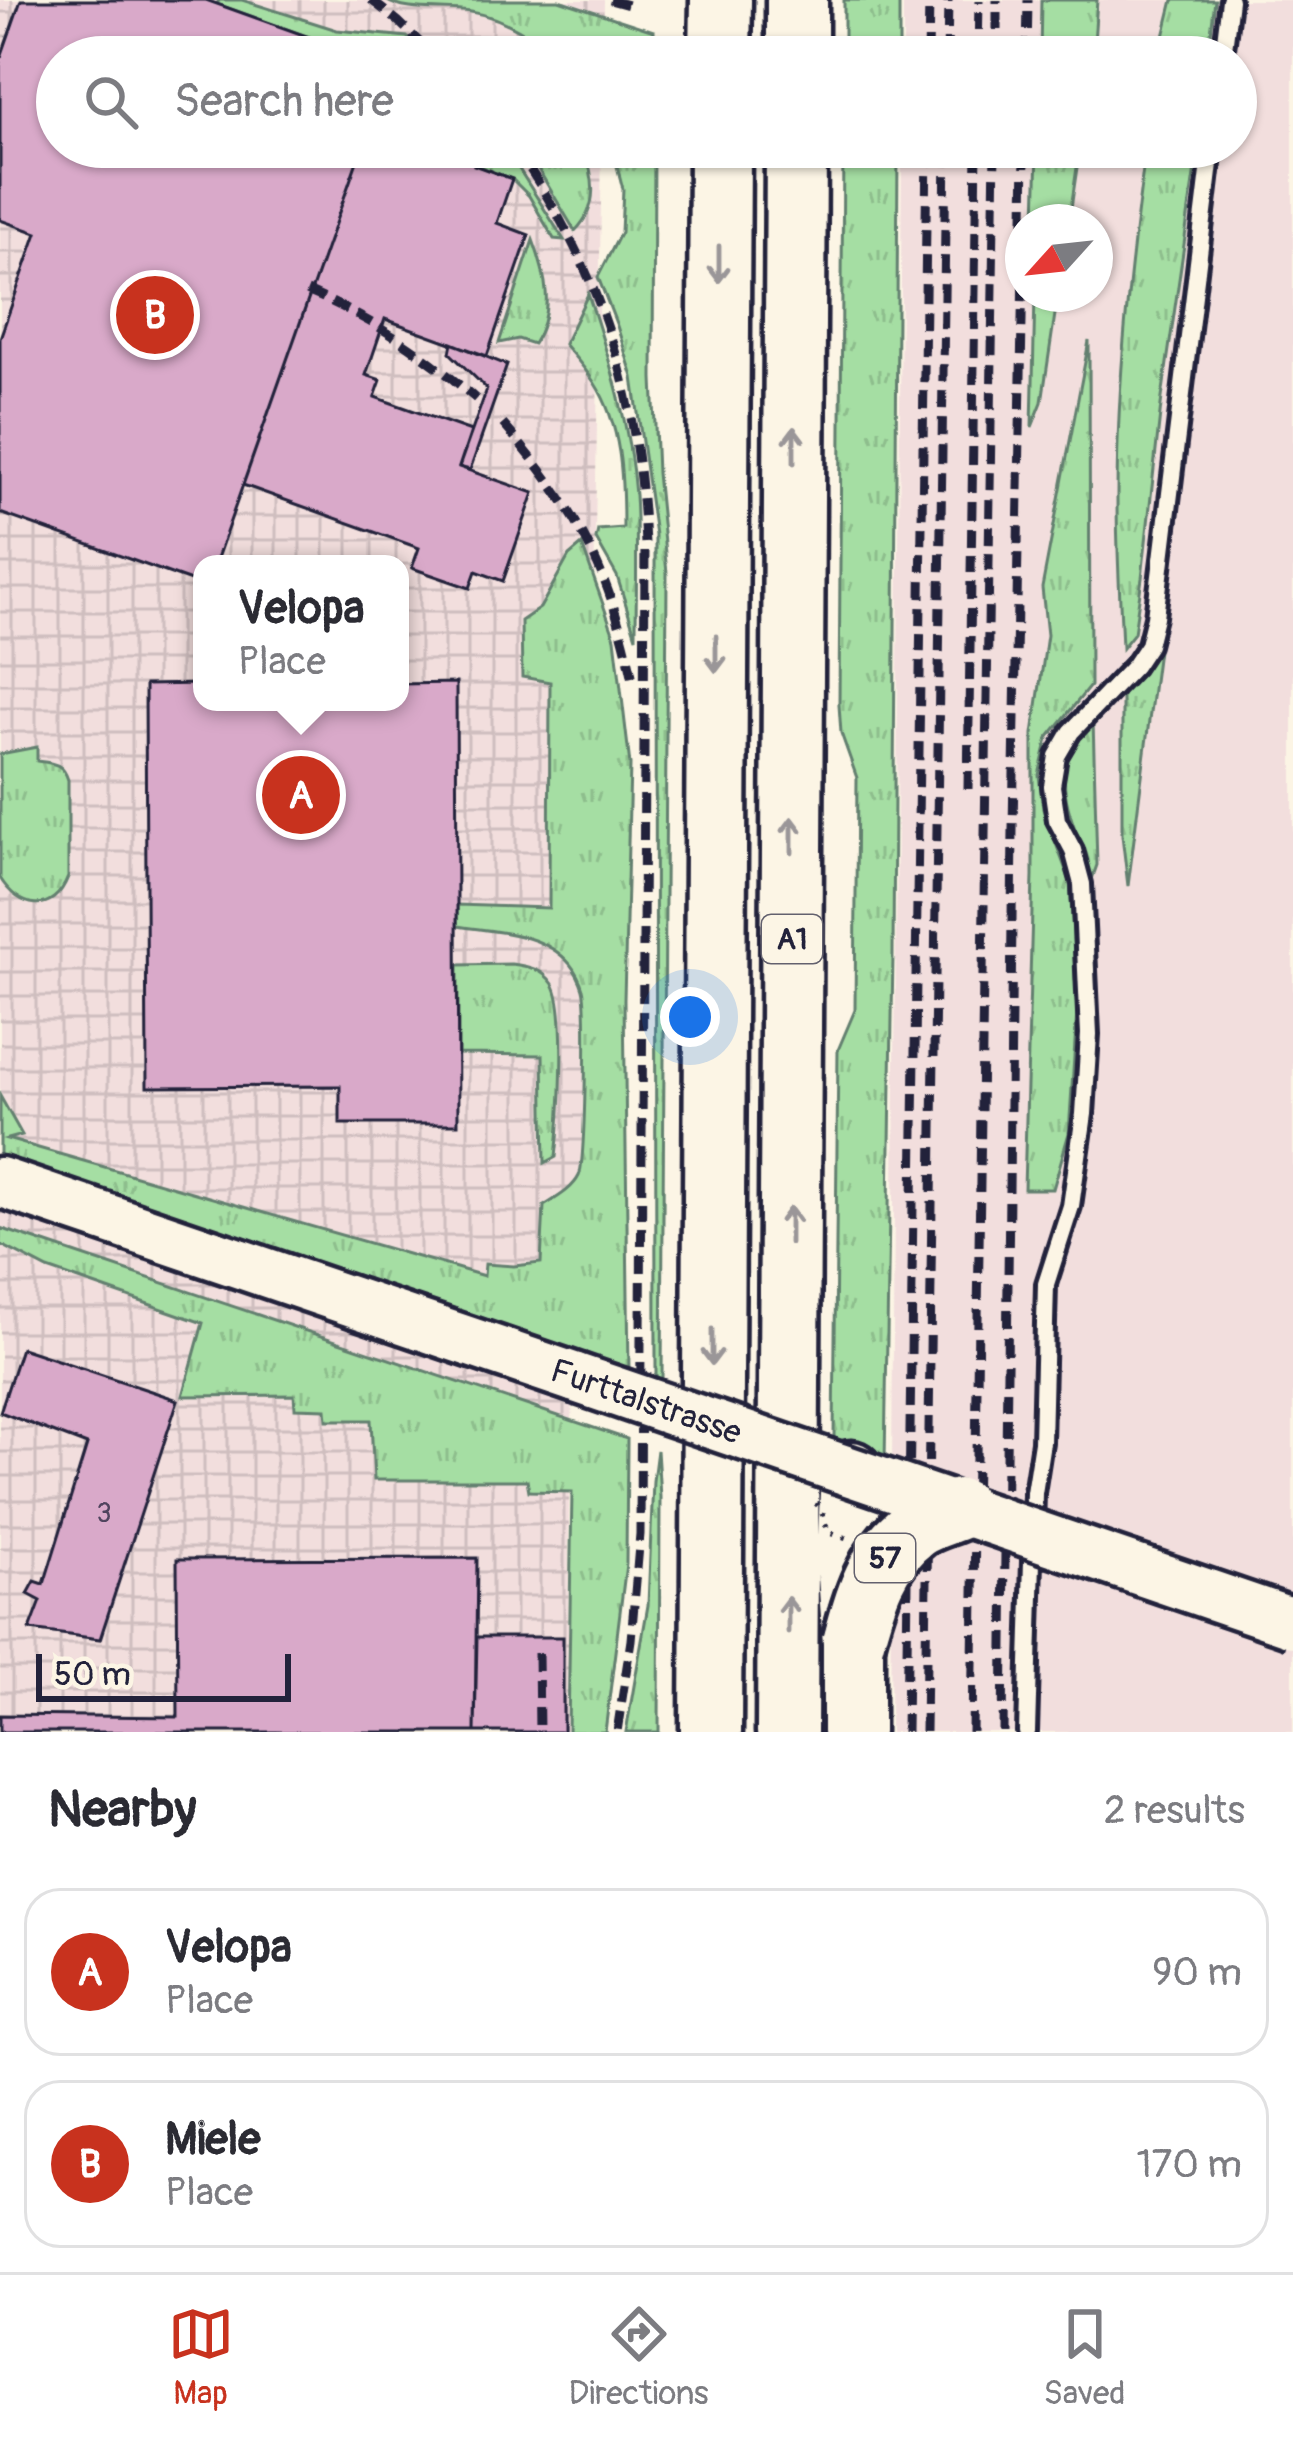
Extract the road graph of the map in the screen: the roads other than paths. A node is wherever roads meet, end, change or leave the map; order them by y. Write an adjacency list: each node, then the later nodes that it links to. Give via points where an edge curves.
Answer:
1 (721, 0): 4 (highway)
2 (797, 0): 5 (highway)
3 (1231, 0): 6 (lane)
4 (720, 36)
5 (797, 36)
6 (1226, 36)
7 (719, 168): 15 (highway, A1, one-way to 15)
8 (796, 168): 16 (highway, A1, one-way to 8)
9 (1209, 168): 18 (lane, via 1148,645 1071,732 1052,786 1082,884 1089,1034 1071,1206 1046,1284)
10 (0, 1182): 11 (main road, Furttalstrasse, bridge)
11 (851, 1472): 12 (main road, Furttalstrasse, bridge); 14 (highway, 57, bridge)
12 (959, 1509): 13 (main road, Furttalstrasse, bridge); 14 (highway, 57, bridge, via 918,1526 889,1553)
13 (1293, 1623)
14 (853, 1643): 17 (highway, 57)
15 (710, 1732)
16 (787, 1732)
17 (853, 1732)
18 (1027, 1732)

